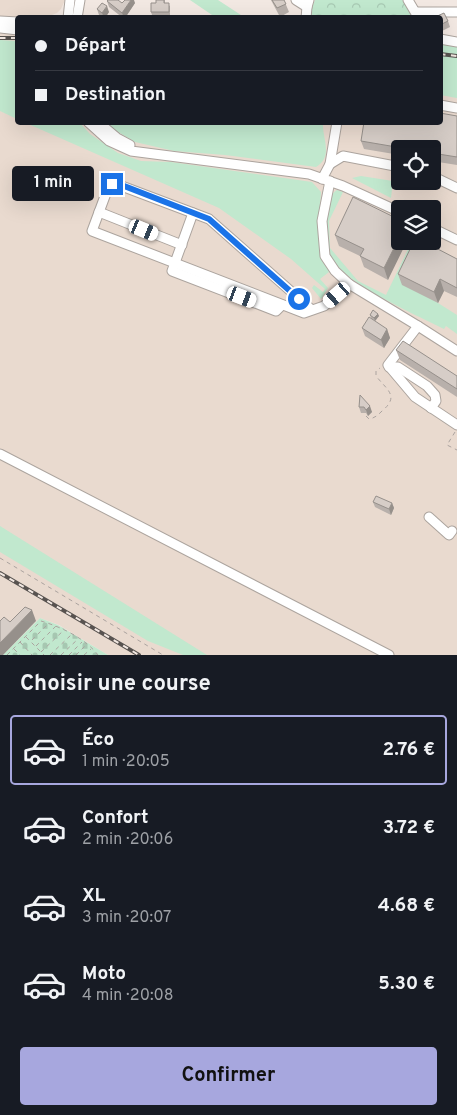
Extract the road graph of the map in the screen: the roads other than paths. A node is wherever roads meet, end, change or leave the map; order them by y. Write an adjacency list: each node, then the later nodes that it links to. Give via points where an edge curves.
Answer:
1 (70, 0): 7 (street)
2 (80, 0): 8 (street)
3 (296, 0): 4 (street)
4 (308, 4)
5 (414, 7): 6 (street)
6 (457, 12)
7 (68, 15)
8 (78, 15)
9 (0, 21): 10 (street)
10 (15, 22)
11 (0, 28): 12 (street)
12 (15, 30)
13 (443, 40): 14 (street)
14 (457, 42)
15 (443, 106): 16 (street)
16 (457, 108)
17 (92, 125): 20 (street, via 124,149)
18 (101, 125): 20 (street, via 125,142)
19 (336, 125): 21 (street)
20 (169, 155): 23 (street, via 309,174)
21 (330, 164): 22 (street, via 343,156); 23 (street)
22 (391, 165)
23 (326, 180): 26 (street); 33 (street, via 322,221 325,256 334,271)
24 (441, 180): 25 (street)
25 (457, 188)
26 (391, 208)
27 (99, 212): 28 (street, via 112,184 119,184); 31 (street); 32 (street, via 92,231)
28 (192, 213): 31 (street); 34 (street, via 209,219)
29 (441, 232): 30 (street)
30 (457, 240)
31 (182, 245): 32 (street)
32 (175, 263): 34 (street, via 304,313)
33 (349, 284): 34 (street, via 324,306); 35 (street)
34 (312, 310)
35 (418, 326): 36 (street); 37 (street)
36 (457, 352)
37 (388, 366): 38 (street, via 415,397); 38 (street, via 398,367 427,386 435,395 436,401)
38 (431, 408): 39 (street)
39 (457, 426)
40 (0, 454): 43 (street)
41 (429, 517): 42 (street, via 449,535)
42 (452, 532)
43 (390, 655)

